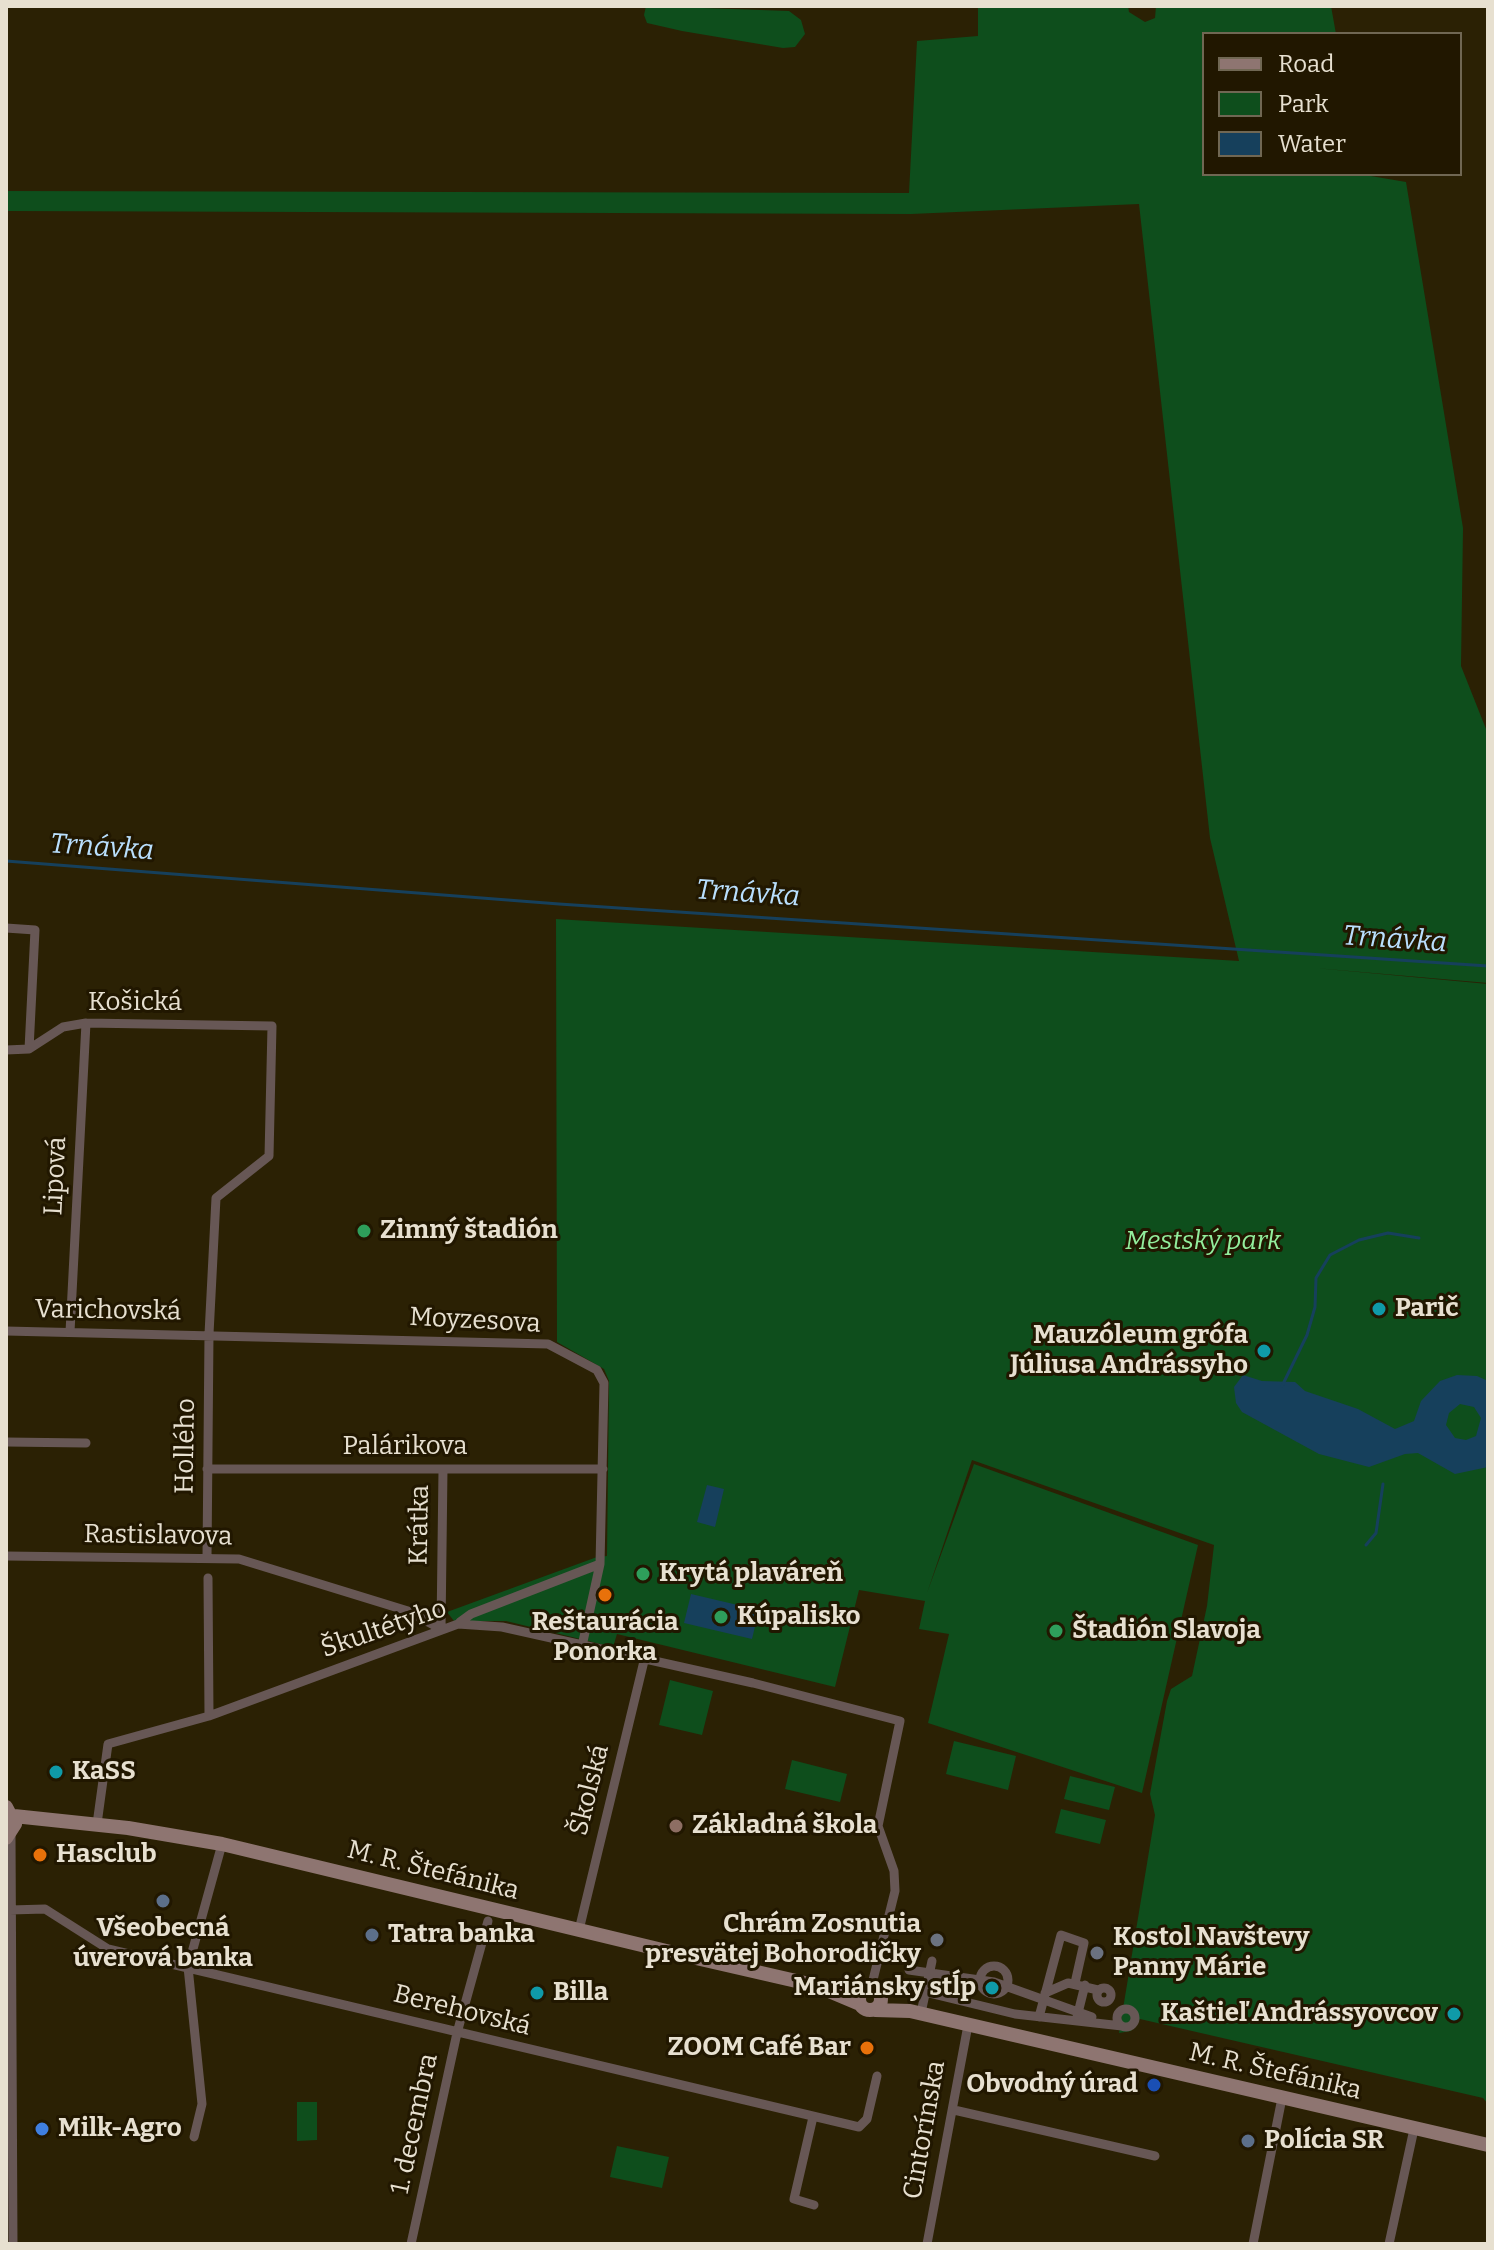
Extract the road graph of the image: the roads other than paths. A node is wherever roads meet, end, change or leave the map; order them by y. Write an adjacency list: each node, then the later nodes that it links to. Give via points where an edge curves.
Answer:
1 (6, 928): 4 (street, via 35,930)
2 (86, 1023): 3 (street, Košická); 4 (street, Košická, via 63,1027); 7 (street, Lipová)
3 (272, 1026): 8 (street, Hollého, via 269,1156 216,1198)
4 (29, 1049): 5 (street)
5 (6, 1050)
6 (6, 1331): 7 (street, Varichovská)
7 (70, 1332): 8 (street, Varichovská)
8 (209, 1334): 11 (street, Hollého); 13 (street, Moyzesova, via 548,1344 603,1375)
9 (6, 1442): 10 (street)
10 (86, 1443)
11 (207, 1469): 12 (street, Palárikova); 15 (street, Hollého)
12 (443, 1469): 13 (street, Palárikova); 19 (street, Krátka)
13 (603, 1469): 16 (street, Moyzesova)
14 (6, 1556): 15 (street, Rastislavova)
15 (207, 1558): 19 (street, Rastislavova, via 239,1559 269,1568 408,1611)
16 (600, 1564): 18 (street, via 471,1614); 20 (street, Moyzesova)
17 (208, 1578): 22 (street)
18 (458, 1624): 19 (street, Škultétyho); 20 (street, Škultétyho, via 502,1627)
19 (441, 1629): 22 (street, Škultétyho)
20 (582, 1646): 21 (street, Škultétyho)
21 (644, 1661): 28 (street, Školská); 40 (street, Škultétyho, via 900,1721 878,1826 894,1871 895,1891)
22 (209, 1716): 23 (street, Škultétyho, via 108,1744)
23 (97, 1824): 24 (street, M. R. Štefánika); 25 (street, M. R. Štefánika)
24 (10, 1825): 26 (street)
25 (222, 1844): 28 (street, M. R. Štefánika); 30 (street)
26 (9, 1916): 30 (street, Berehovská, via 45,1909 108,1949); 47 (street)
27 (488, 1921): 49 (street, 1. decembra)
28 (579, 1930): 40 (street, M. R. Štefánika)
29 (932, 1961): 32 (street)
30 (188, 1967): 49 (street, Berehovská); 56 (street, via 202,2104)
31 (909, 1970): 32 (street)
32 (929, 1975): 33 (street); 37 (street)
33 (980, 1980): 35 (street); 35 (street, via 984,1970 996,1967 1006,1975); 38 (street)
34 (896, 1985): 37 (street)
35 (1006, 1985): 38 (street); 39 (street)
36 (1090, 1988): 39 (street); 39 (street, via 1084,1943 1061,1935); 44 (street); 46 (street); 46 (street, via 1107,1989 1120,2012 1131,2011 1135,2018 1122,2026)
37 (925, 1992): 41 (street); 42 (street)
38 (991, 1994): 41 (street); 43 (street)
39 (1044, 1996): 44 (street); 45 (street)
40 (870, 1997): 42 (street, M. R. Štefánika)
41 (968, 2001): 43 (street)
42 (916, 2012): 48 (street, M. R. Štefánika)
43 (1008, 2012): 45 (street)
44 (1078, 2016): 45 (street); 46 (street)
45 (1039, 2017)
46 (1091, 2020)
47 (9, 2023): 51 (street)
48 (968, 2025): 52 (street, M. R. Štefánika); 53 (street, Cintorínska)
49 (457, 2033): 54 (street, Berehovská); 61 (street, 1. decembra)
50 (877, 2076): 54 (street, Berehovská, via 867,2119 859,2127)
51 (9, 2092): 60 (street)
52 (1282, 2098): 55 (street, M. R. Štefánika); 63 (street)
53 (954, 2110): 58 (street); 62 (street, Cintorínska)
54 (813, 2117): 59 (street, via 794,2199)
55 (1414, 2129): 57 (street, M. R. Štefánika); 64 (street)
56 (194, 2137)
57 (1488, 2145)
58 (1155, 2156)
59 (814, 2205)
60 (13, 2244)
61 (411, 2244)
62 (927, 2244)
63 (1253, 2244)
64 (1389, 2244)

